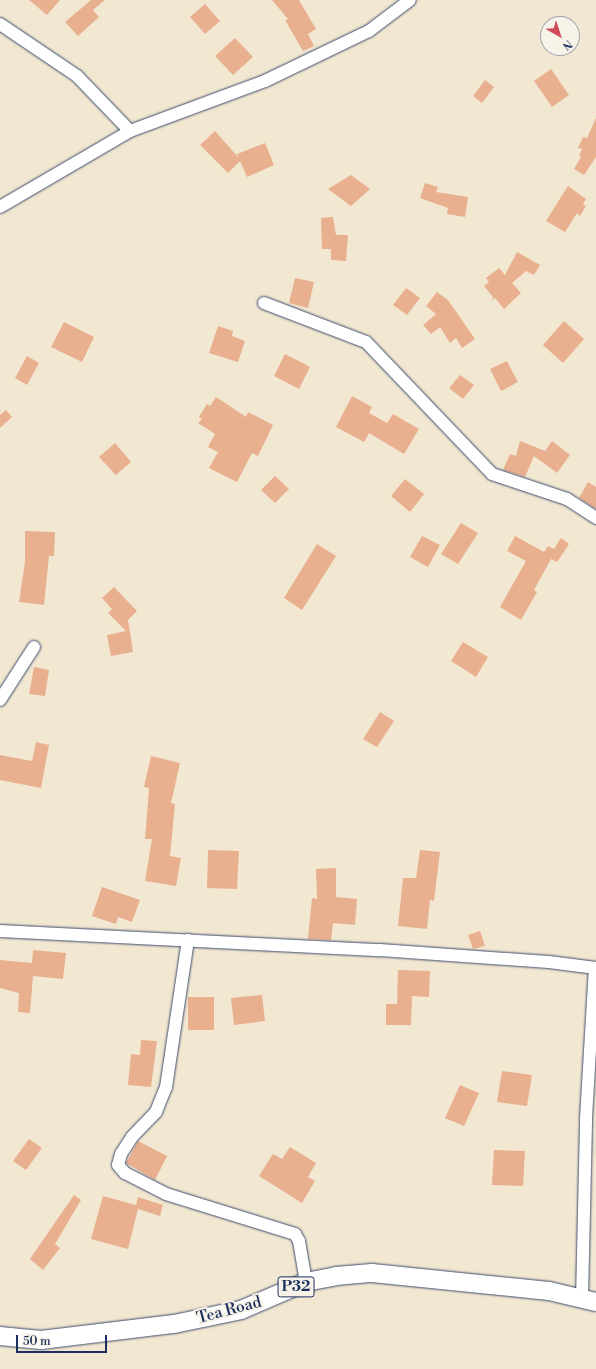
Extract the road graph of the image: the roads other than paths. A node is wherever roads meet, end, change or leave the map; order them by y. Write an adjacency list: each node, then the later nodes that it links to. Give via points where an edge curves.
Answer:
1 (410, 0): 3 (street, via 369,31 265,81)
2 (0, 24): 3 (street, via 78,76)
3 (130, 132): 4 (street)
4 (0, 207)
5 (264, 303): 6 (street, via 366,342 492,474 567,499)
6 (596, 518)
7 (34, 647): 8 (street)
8 (0, 700)
9 (0, 930): 10 (street)
10 (188, 940): 11 (street, via 549,962); 12 (street, via 166,1087 156,1112 132,1137 121,1154 118,1165 125,1173 166,1194 294,1234 299,1241)
11 (595, 968): 13 (street, via 586,1118)
12 (306, 1282): 13 (main road, Tea Road / P32, via 372,1273 549,1290); 14 (main road, Tea Road / P32, via 241,1310 174,1324 41,1340)
13 (589, 1300)
14 (0, 1336)

